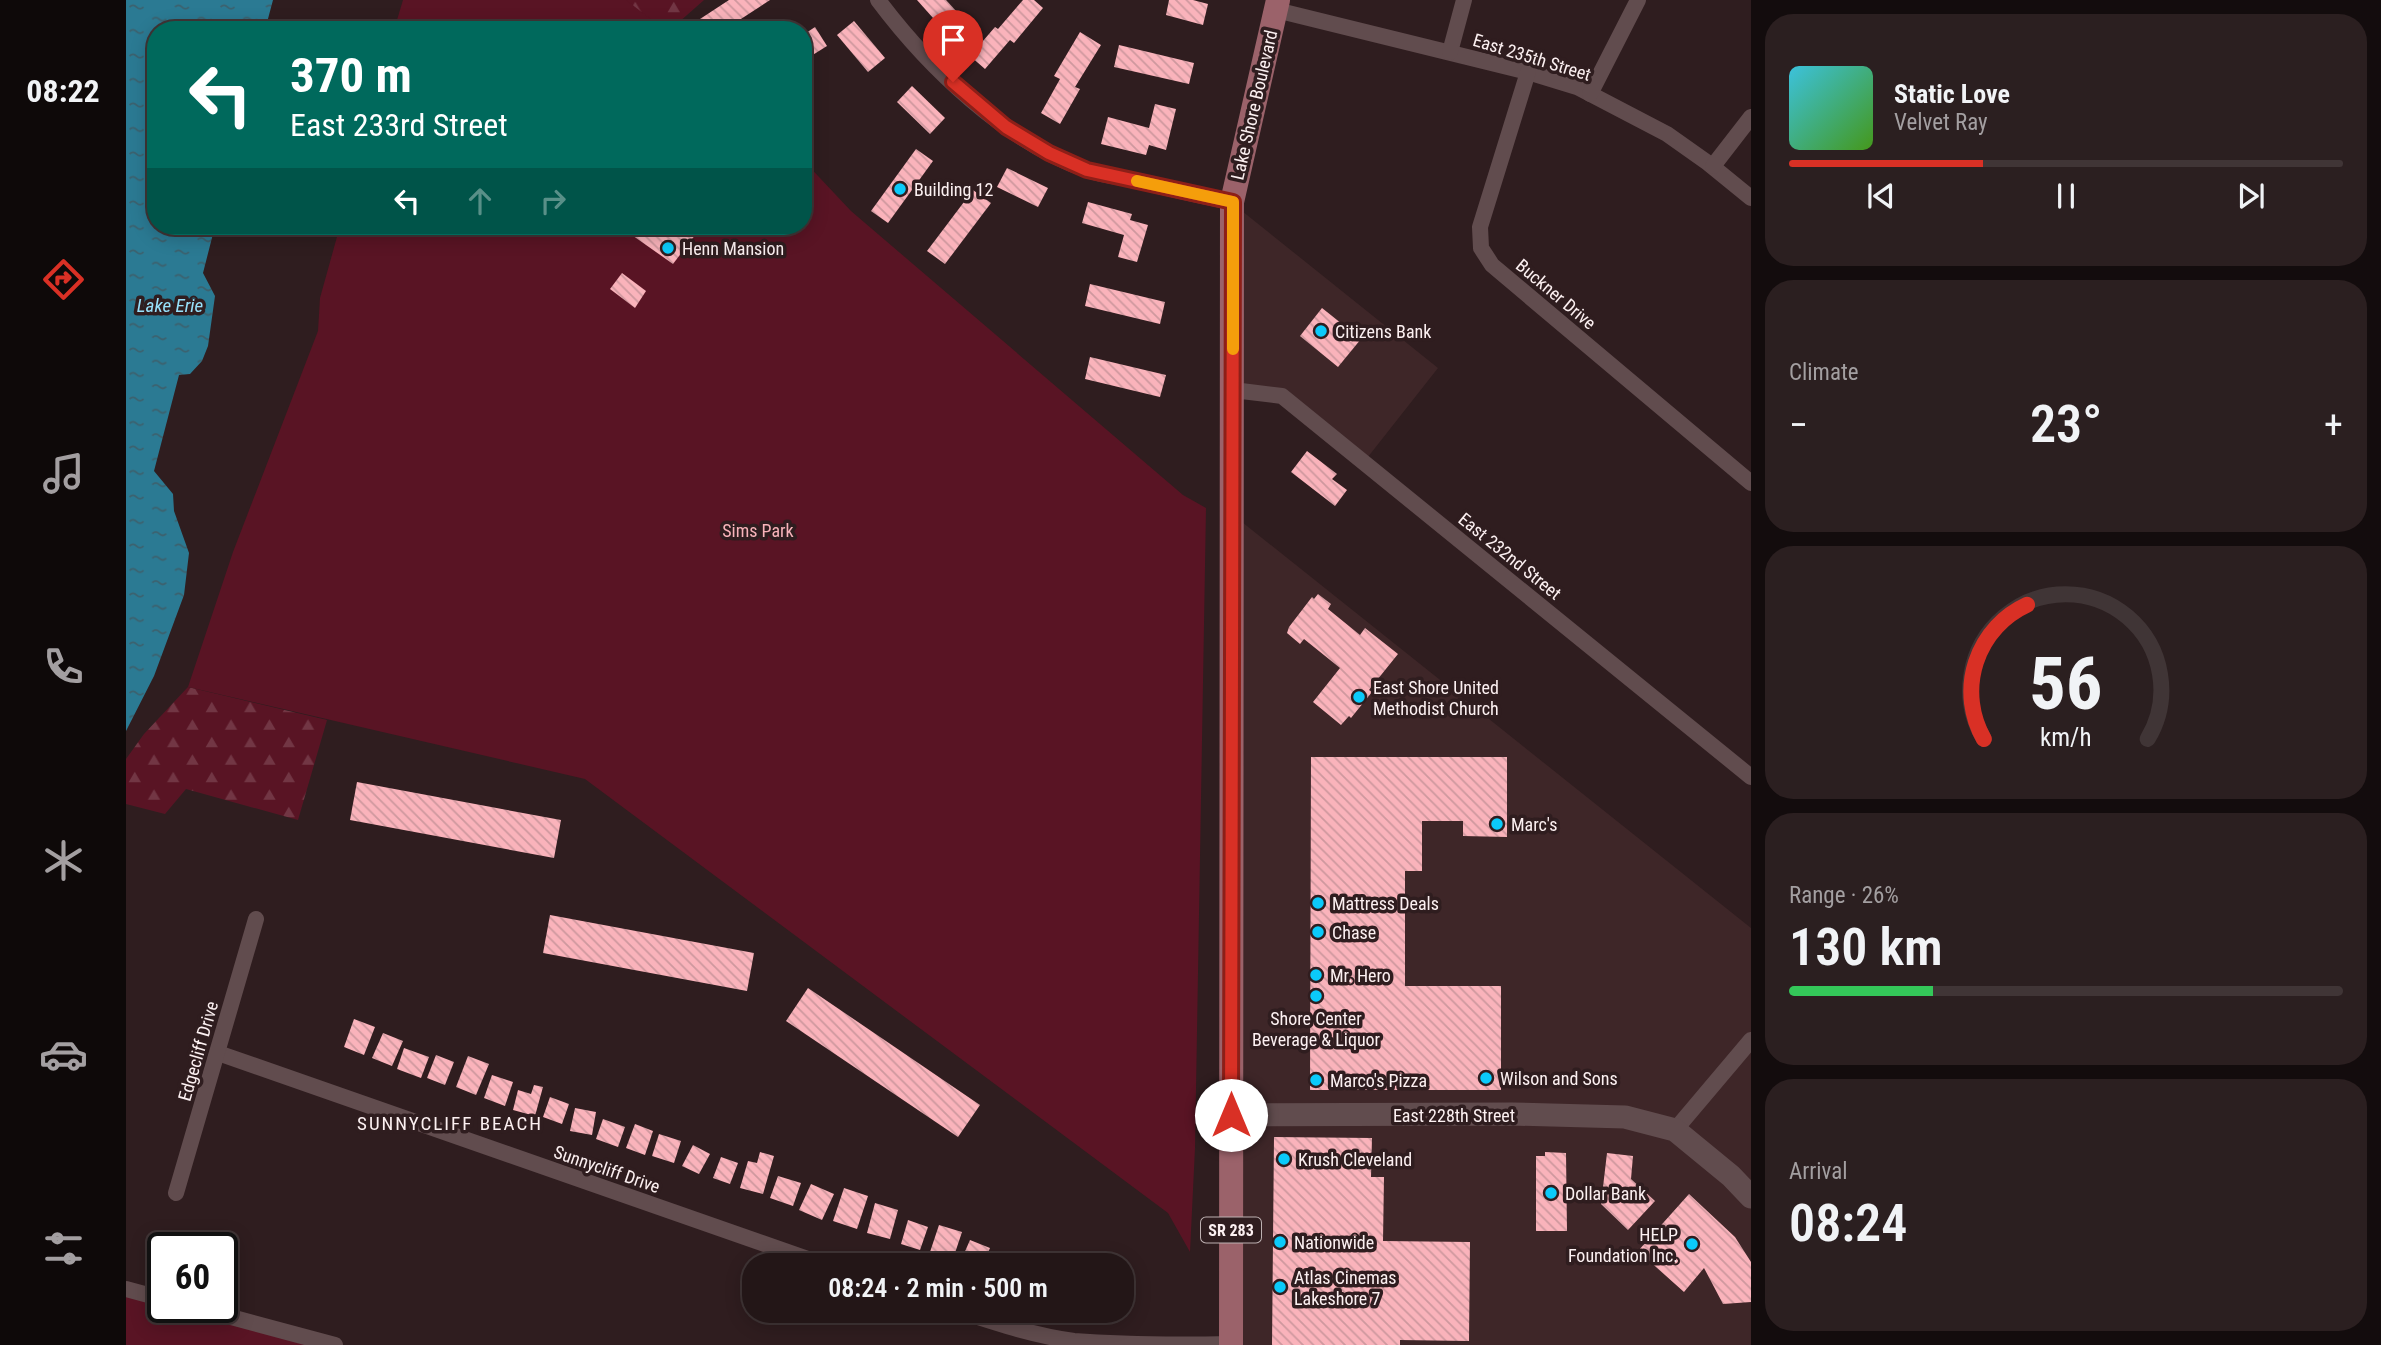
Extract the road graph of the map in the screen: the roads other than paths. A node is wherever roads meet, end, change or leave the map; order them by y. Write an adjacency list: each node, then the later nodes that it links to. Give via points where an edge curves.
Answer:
1 (878, 0): 11 (street, via 953,82 1000,122 1049,153 1087,170)
2 (1464, 0): 5 (street)
3 (1638, 0): 7 (street)
4 (1277, 5): 5 (street, East 235th Street); 11 (main road, Lake Shore Boulevard / SR 283)
5 (1450, 52): 6 (street, East 235th Street)
6 (1528, 72): 7 (street, East 235th Street); 13 (street, Buckner Drive, via 1480,227 1481,248 1492,265)
7 (1590, 94): 9 (street, East 235th Street, via 1667,134)
8 (1751, 117): 9 (street)
9 (1713, 166): 10 (street, East 235th Street)
10 (1751, 198)
11 (1233, 202): 12 (main road, Lake Shore Boulevard / SR 283)
12 (1233, 390): 14 (street, East 232nd Street, via 1282,396); 18 (main road, Lake Shore Boulevard / SR 283)
13 (1751, 483)
14 (1751, 777)
15 (256, 919): 17 (street, Edgecliff Drive)
16 (1751, 1040): 19 (street)
17 (218, 1053): 20 (street, Edgecliff Drive); 22 (street, Sunnycliff Drive)
18 (1231, 1115): 19 (street, East 228th Street, via 1612,1115); 28 (main road, Lake Shore Boulevard / SR 283)
19 (1675, 1130): 21 (street)
20 (177, 1193)
21 (1751, 1197)
22 (791, 1253)
23 (126, 1289): 24 (street)
24 (147, 1295)
25 (238, 1319): 27 (street)
26 (999, 1323): 28 (street, via 1073,1341)
27 (334, 1345)
28 (1231, 1345)

